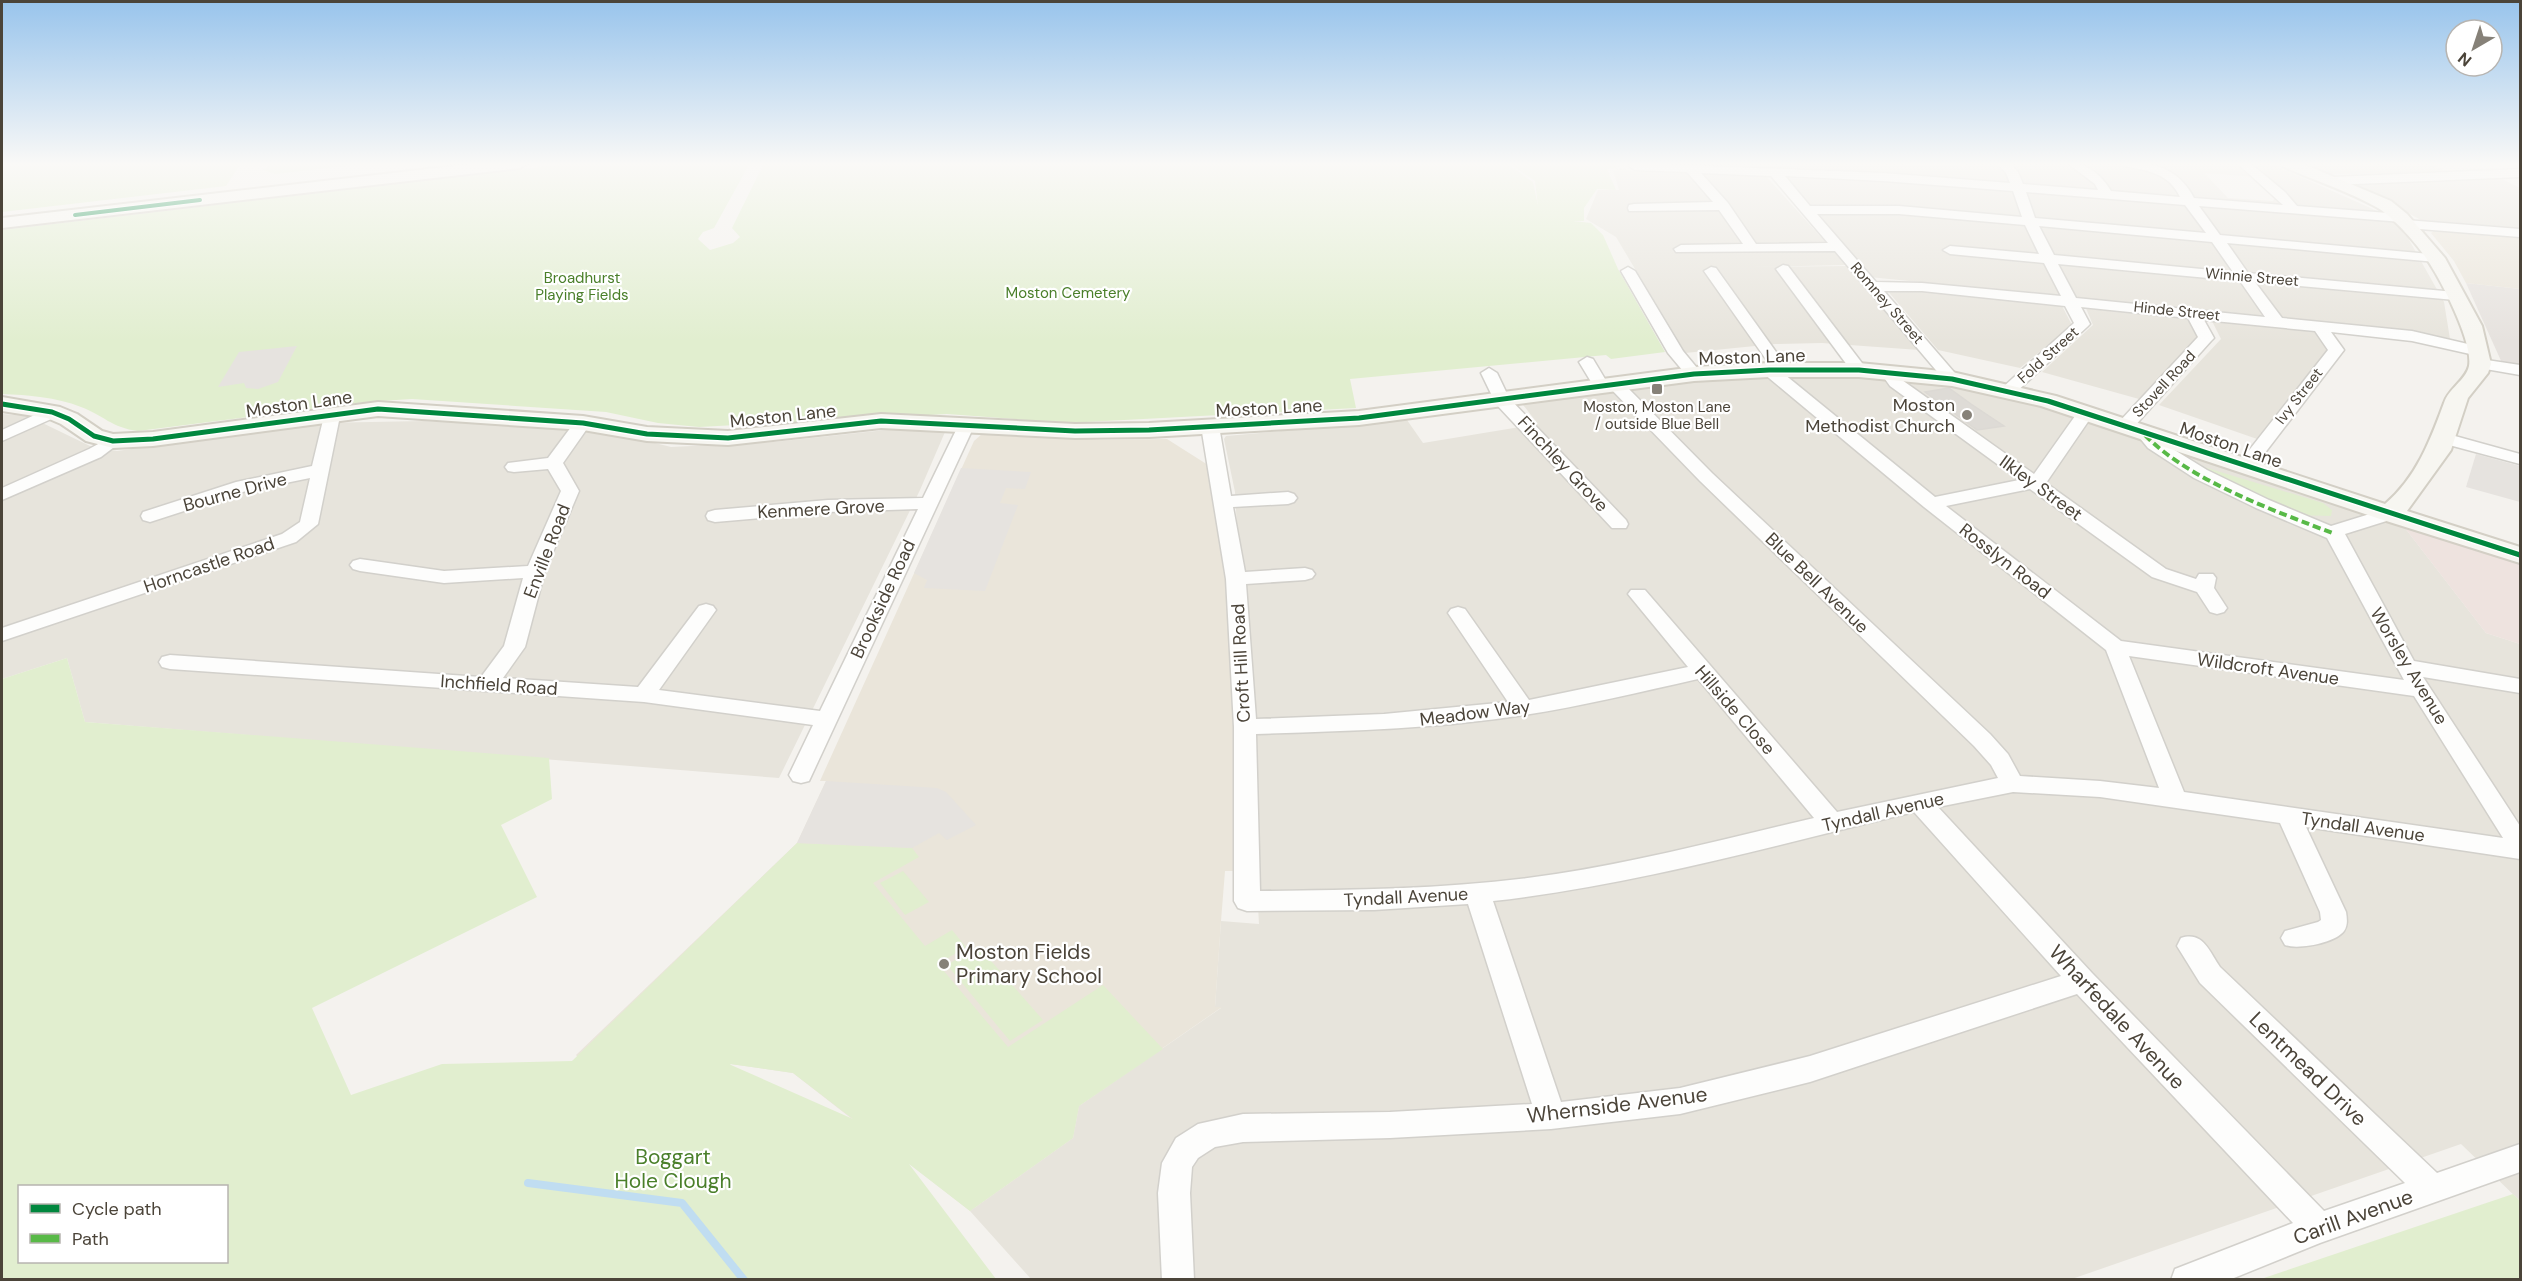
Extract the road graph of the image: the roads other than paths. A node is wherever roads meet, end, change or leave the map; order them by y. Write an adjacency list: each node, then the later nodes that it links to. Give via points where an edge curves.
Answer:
1 (2030, 222): 15 (street, Fold Street)
2 (1735, 223): 11 (street)
3 (1817, 223): 10 (street, Romney Street)
4 (2039, 223): 9 (street)
5 (2205, 223): 9 (street)
6 (2406, 223): 14 (street)
7 (2421, 223): 8 (street)
8 (2520, 233)
9 (2216, 238): 14 (street); 19 (street)
10 (1839, 247): 11 (street); 20 (street, Romney Street)
11 (1752, 248): 12 (street)
12 (1681, 249)
13 (1950, 250): 15 (street, Winnie Street)
14 (2436, 258): 21 (street)
15 (2049, 259): 19 (street, Winnie Street); 22 (street, Fold Street)
16 (1783, 269): 29 (street)
17 (1628, 271): 33 (street, via 1676,353)
18 (1711, 271): 28 (street, Rosslyn Road)
19 (2245, 276): 21 (street, Winnie Street); 24 (street)
20 (1873, 286): 22 (street, Hinde Street); 34 (street, Romney Street)
21 (2455, 296): 26 (street, via 2472,326)
22 (2069, 301): 23 (street, Hinde Street); 36 (street, Fold Street, via 2082,324)
23 (2193, 313): 24 (street, Hinde Street); 46 (street, Stovell Road, via 2206,338)
24 (2276, 321): 25 (street, Hinde Street)
25 (2319, 326): 26 (street, Hinde Street, via 2412,336); 51 (street, Ivy Street, via 2336,350)
26 (2480, 358): 30 (street, Hinde Street); 47 (street, via 2477,373 2457,397)
27 (1587, 362): 35 (street, Blue Bell Avenue)
28 (1775, 370): 29 (street, Moston Lane); 33 (street, Moston Lane); 59 (street, Rosslyn Road)
29 (1859, 370): 31 (street, Moston Lane)
30 (2520, 370)
31 (1888, 372): 34 (street, Moston Lane); 54 (street, Ilkley Street, via 1896,383)
32 (1489, 373): 37 (street, Finchley Grove)
33 (1694, 374): 35 (street, Moston Lane)
34 (1952, 379): 36 (street, Moston Lane)
35 (1609, 386): 37 (street, Moston Lane); 87 (street, Blue Bell Avenue, via 1982,740 2000,760)
36 (2008, 391): 40 (street, Moston Lane)
37 (1502, 399): 44 (street, Moston Lane, via 1359,418); 63 (street, Finchley Grove)
38 (2, 404): 39 (street, Moston Lane)
39 (52, 411): 45 (street); 48 (street, Moston Lane, via 94,436)
40 (2086, 413): 46 (street, Moston Lane); 54 (street, via 2040,480)
41 (332, 416): 42 (street, Moston Lane, via 378,409); 48 (street, Moston Lane); 53 (street, Horncastle Road)
42 (583, 423): 43 (street, Moston Lane, via 647,434 728,438 881,421); 50 (street)
43 (967, 424): 44 (street, Moston Lane, via 1075,431); 58 (street, Brookside Road)
44 (1210, 426): 57 (street, Croft Hill Road)
45 (2, 436)
46 (2150, 437): 51 (street, Moston Lane); 64 (street, via 2289,518)
47 (2444, 438): 49 (street); 60 (street, via 2404,501)
48 (113, 441): 55 (street)
49 (2520, 459)
50 (554, 463): 52 (street); 67 (street, Enville Road, via 570,491)
51 (2246, 466): 60 (street, Moston Lane)
52 (514, 467)
53 (321, 471): 61 (street, Bourne Drive, via 242,486); 74 (street, Horncastle Road, via 309,524 289,538)
54 (2032, 482): 59 (street); 71 (street, Ilkley Street, via 2159,573 2205,583)
55 (2, 495)
56 (1288, 498): 57 (street)
57 (1223, 502): 69 (street, Croft Hill Road)
58 (928, 503): 62 (street, Kenmere Grove, via 828,506); 84 (street, Brookside Road)
59 (1931, 503): 75 (street, Rosslyn Road)
60 (2389, 514): 64 (street, via 2338,529); 65 (street, Moston Lane)
61 (150, 516)
62 (715, 516)
63 (1619, 524)
64 (2335, 534): 77 (street, Worsley Avenue)
65 (2520, 555)
66 (360, 565): 67 (street, via 444,577)
67 (535, 571): 79 (street, Enville Road, via 514,647)
68 (1305, 574): 69 (street)
69 (1236, 579): 85 (street, Croft Hill Road)
70 (1638, 594): 78 (street, Hillside Close)
71 (2217, 608)
72 (706, 610): 82 (street)
73 (1458, 613): 83 (street)
74 (2, 635)
75 (2115, 647): 81 (street, Wildcroft Avenue); 88 (street)
76 (170, 662): 79 (street, Inchfield Road)
77 (2406, 668): 80 (street); 81 (street, Worsley Avenue)
78 (1702, 671): 83 (street, Meadow Way); 91 (street, Hillside Close)
79 (487, 684): 82 (street, Inchfield Road)
80 (2520, 686)
81 (2421, 690): 92 (street, Worsley Avenue)
82 (644, 695): 84 (street, Inchfield Road)
83 (1523, 708): 85 (street, Meadow Way, via 1429,719)
84 (827, 719): 86 (street, Brookside Road)
85 (1245, 727): 95 (street, Croft Hill Road)
86 (801, 775)
87 (2013, 784): 88 (street, Tyndall Avenue, via 2100,789); 89 (street, Tyndall Avenue)
88 (2175, 799): 90 (street, Tyndall Avenue)
89 (1919, 802): 91 (street, Tyndall Avenue); 98 (street, Wharfedale Avenue)
90 (2289, 816): 93 (street, Tyndall Avenue); 96 (street, via 2333,912 2334,925)
91 (1833, 824): 94 (street, Tyndall Avenue, via 1556,884)
92 (2520, 845)
93 (2520, 850)
94 (1476, 893): 95 (street, Tyndall Avenue); 99 (street)
95 (1247, 902)
96 (2294, 938)
97 (2190, 946): 101 (street, Lentmead Drive, via 2210,975)
98 (2082, 981): 99 (street, Whernside Avenue, via 1810,1069 1680,1101); 102 (street, Wharfedale Avenue)
99 (1551, 1116): 103 (street, Whernside Avenue, via 1243,1128 1209,1134 1187,1148 1177,1163 1174,1194)
100 (2520, 1158): 101 (street, Carill Avenue)
101 (2432, 1189): 102 (street, Carill Avenue)
102 (2319, 1228): 104 (street, Carill Avenue)
103 (1178, 1280)
104 (2187, 1280)

